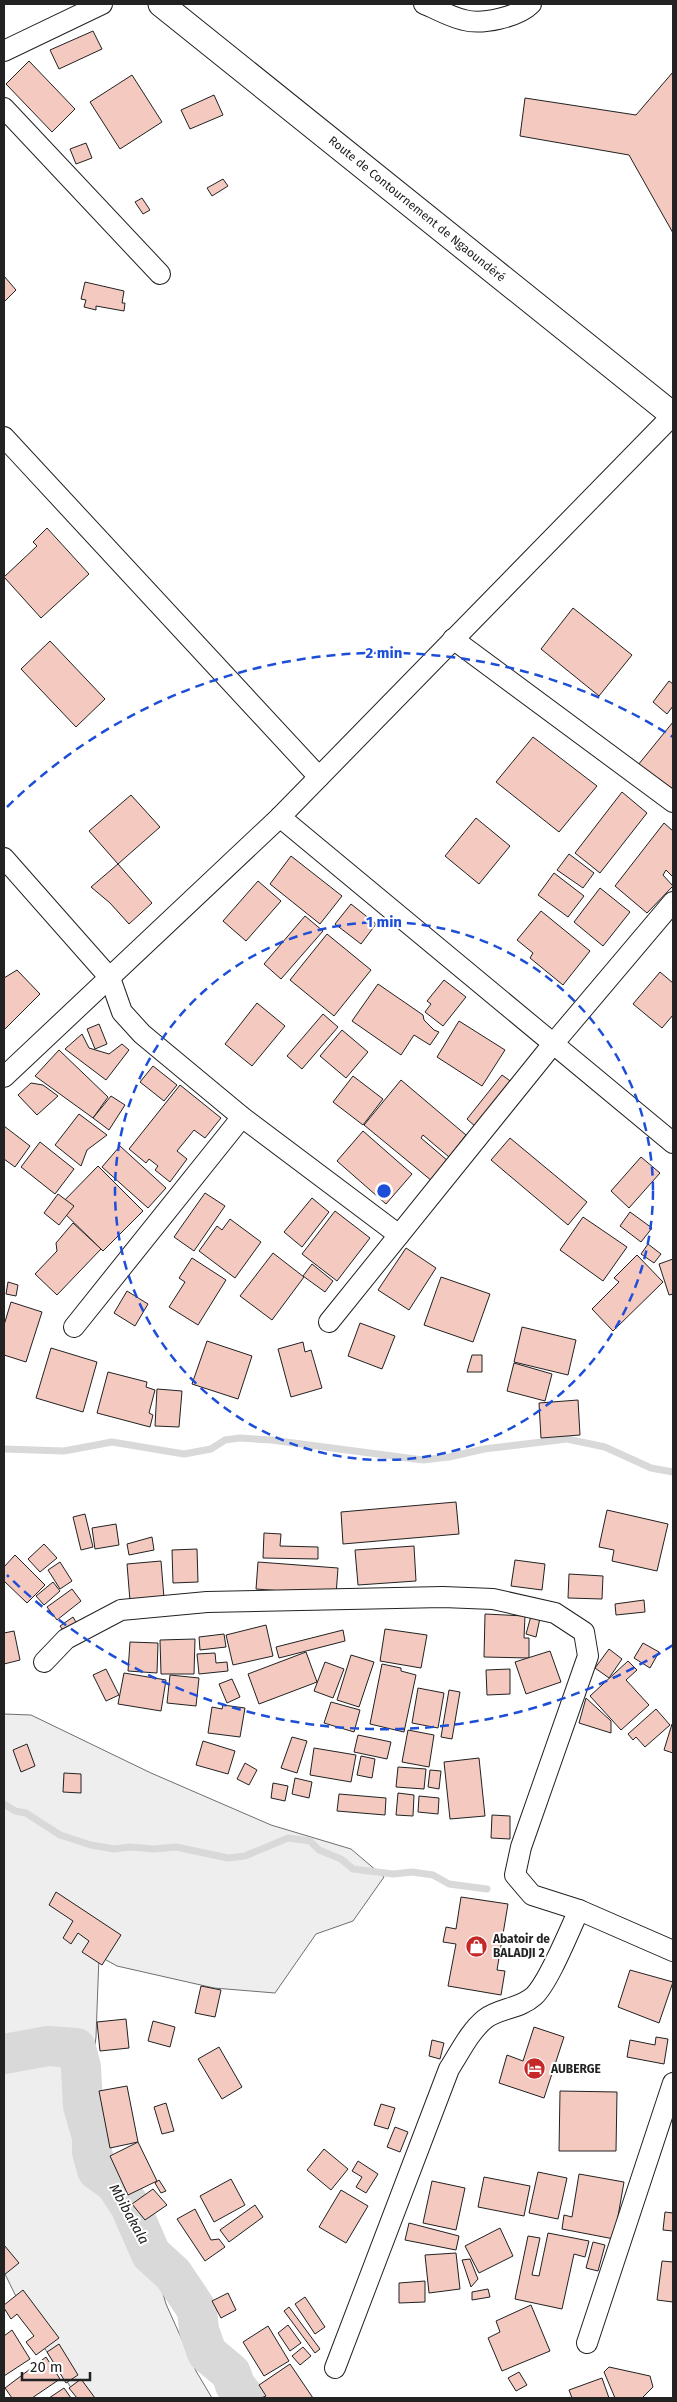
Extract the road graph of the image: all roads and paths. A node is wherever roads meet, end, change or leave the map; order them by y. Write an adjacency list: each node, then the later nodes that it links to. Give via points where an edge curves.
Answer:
1 (102, 4): 5 (street)
2 (161, 4): 8 (street, Route de Contournement de Ngaoundéré)
3 (424, 4): 4 (street, via 465,21 499,20)
4 (531, 4)
5 (4, 51)
6 (4, 108): 7 (street)
7 (160, 274)
8 (673, 415): 10 (street)
9 (4, 437): 11 (street)
10 (454, 640): 11 (street); 12 (street)
11 (320, 777): 13 (street)
12 (673, 802)
13 (280, 817): 16 (street); 17 (street)
14 (4, 858): 16 (street)
15 (673, 902): 17 (street)
16 (110, 978): 18 (street); 19 (street, via 122,1012 142,1034)
17 (553, 1044): 20 (street); 21 (street)
18 (4, 1077)
19 (242, 1117): 21 (street); 23 (street)
20 (673, 1143)
21 (399, 1235): 22 (street)
22 (329, 1322)
23 (74, 1327)
24 (44, 1662): 25 (street, via 66,1639 121,1610 207,1602 443,1597 493,1599 555,1613 584,1632 588,1656 521,1847 515,1875 532,1895)
25 (578, 1910): 26 (street); 29 (street, via 556,1960 535,1995 521,2006 486,2018 467,2040 450,2069)
26 (673, 1951)
27 (673, 2083): 28 (street)
28 (587, 2343)
29 (335, 2368)

